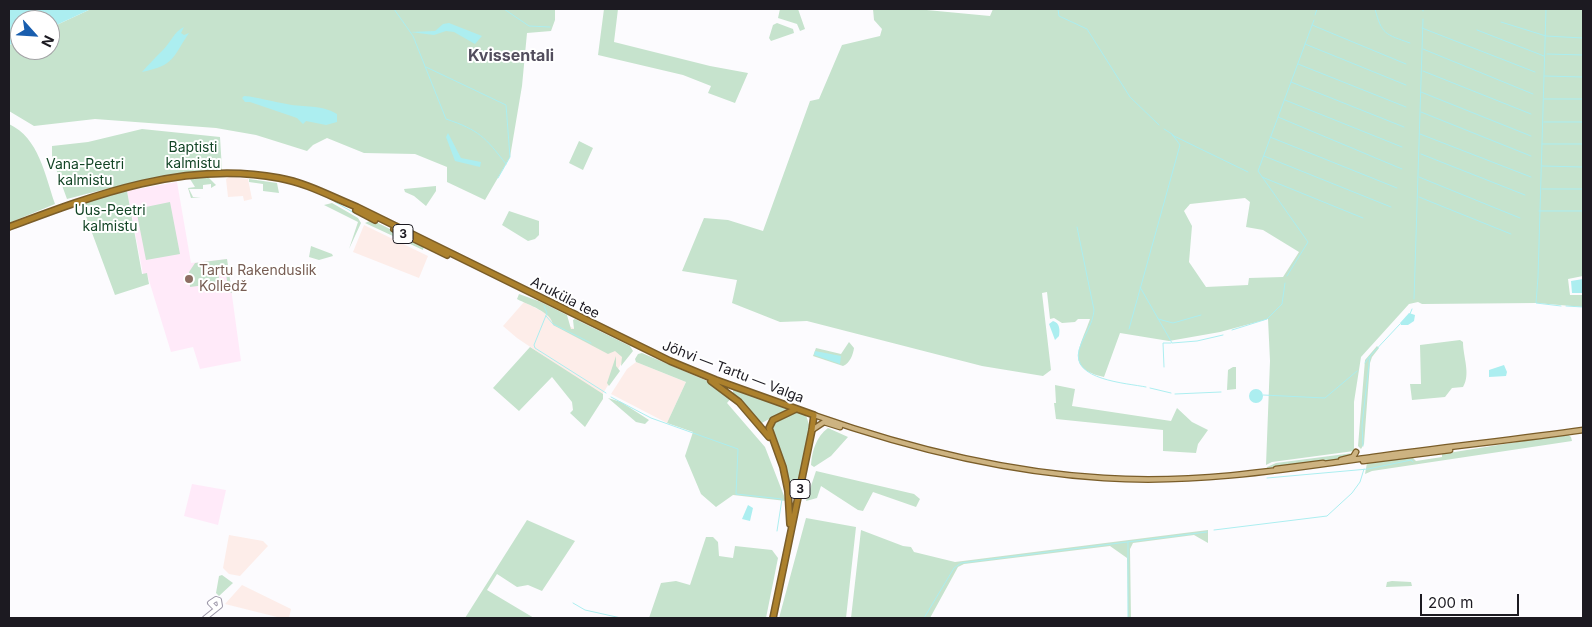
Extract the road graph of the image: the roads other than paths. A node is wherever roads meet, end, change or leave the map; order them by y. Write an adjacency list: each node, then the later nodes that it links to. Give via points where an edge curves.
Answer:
1 (9, 227): 2 (highway, Aruküla tee / 3, via 113,190 195,174 280,178 313,188)
2 (647, 350): 3 (highway, Jõhvi — Tartu — Valga / 3)
3 (689, 369): 4 (highway, Jõhvi — Tartu — Valga / 3); 10 (highway, via 715,383 739,402 761,425)
4 (796, 409): 5 (highway, Jõhvi — Tartu — Valga / 3); 10 (highway, via 774,420 769,428)
5 (814, 415): 6 (highway, Jõhvi — Tartu — Valga / 3); 7 (main road)
6 (812, 430): 7 (main road, via 824,422); 12 (highway, Jõhvi — Tartu — Valga / 3)
7 (858, 430): 11 (main road, via 969,461 1059,474 1146,480)
8 (1583, 430): 11 (main road)
9 (1356, 452): 11 (main road, via 1347,459)
10 (778, 454): 12 (highway, via 790,504)
11 (1247, 475)
12 (788, 548): 15 (highway, Jõhvi — Tartu — Valga / 3)
13 (213, 607): 14 (street)
14 (205, 618)
15 (773, 618)

